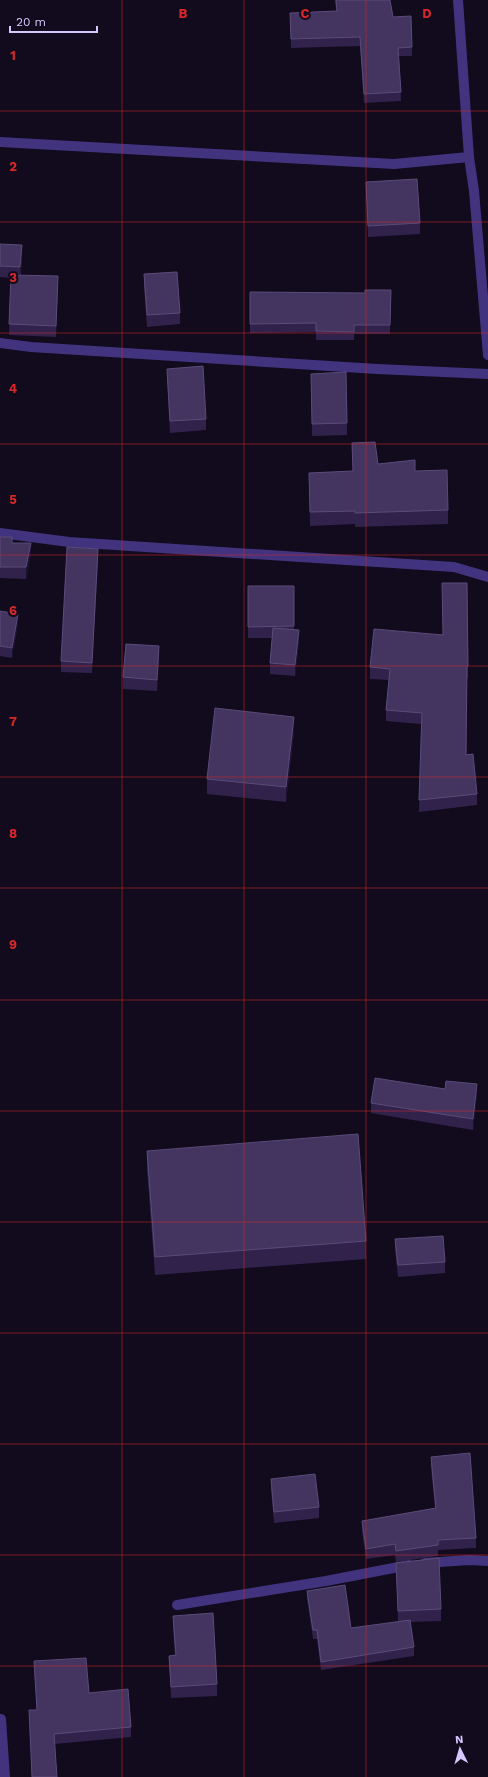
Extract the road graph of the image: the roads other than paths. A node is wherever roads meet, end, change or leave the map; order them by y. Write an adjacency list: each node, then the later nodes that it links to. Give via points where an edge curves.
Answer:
1 (458, 0): 3 (street)
2 (0, 142): 3 (street, via 394,164)
3 (469, 157): 5 (street)
4 (0, 343): 6 (street, via 31,347)
5 (488, 355)
6 (488, 374)
7 (0, 533): 8 (street, via 69,542 454,567)
8 (488, 577)
9 (488, 1561): 10 (street, via 410,1565)
10 (177, 1605)
11 (1, 1719): 12 (street)
12 (4, 1777)

